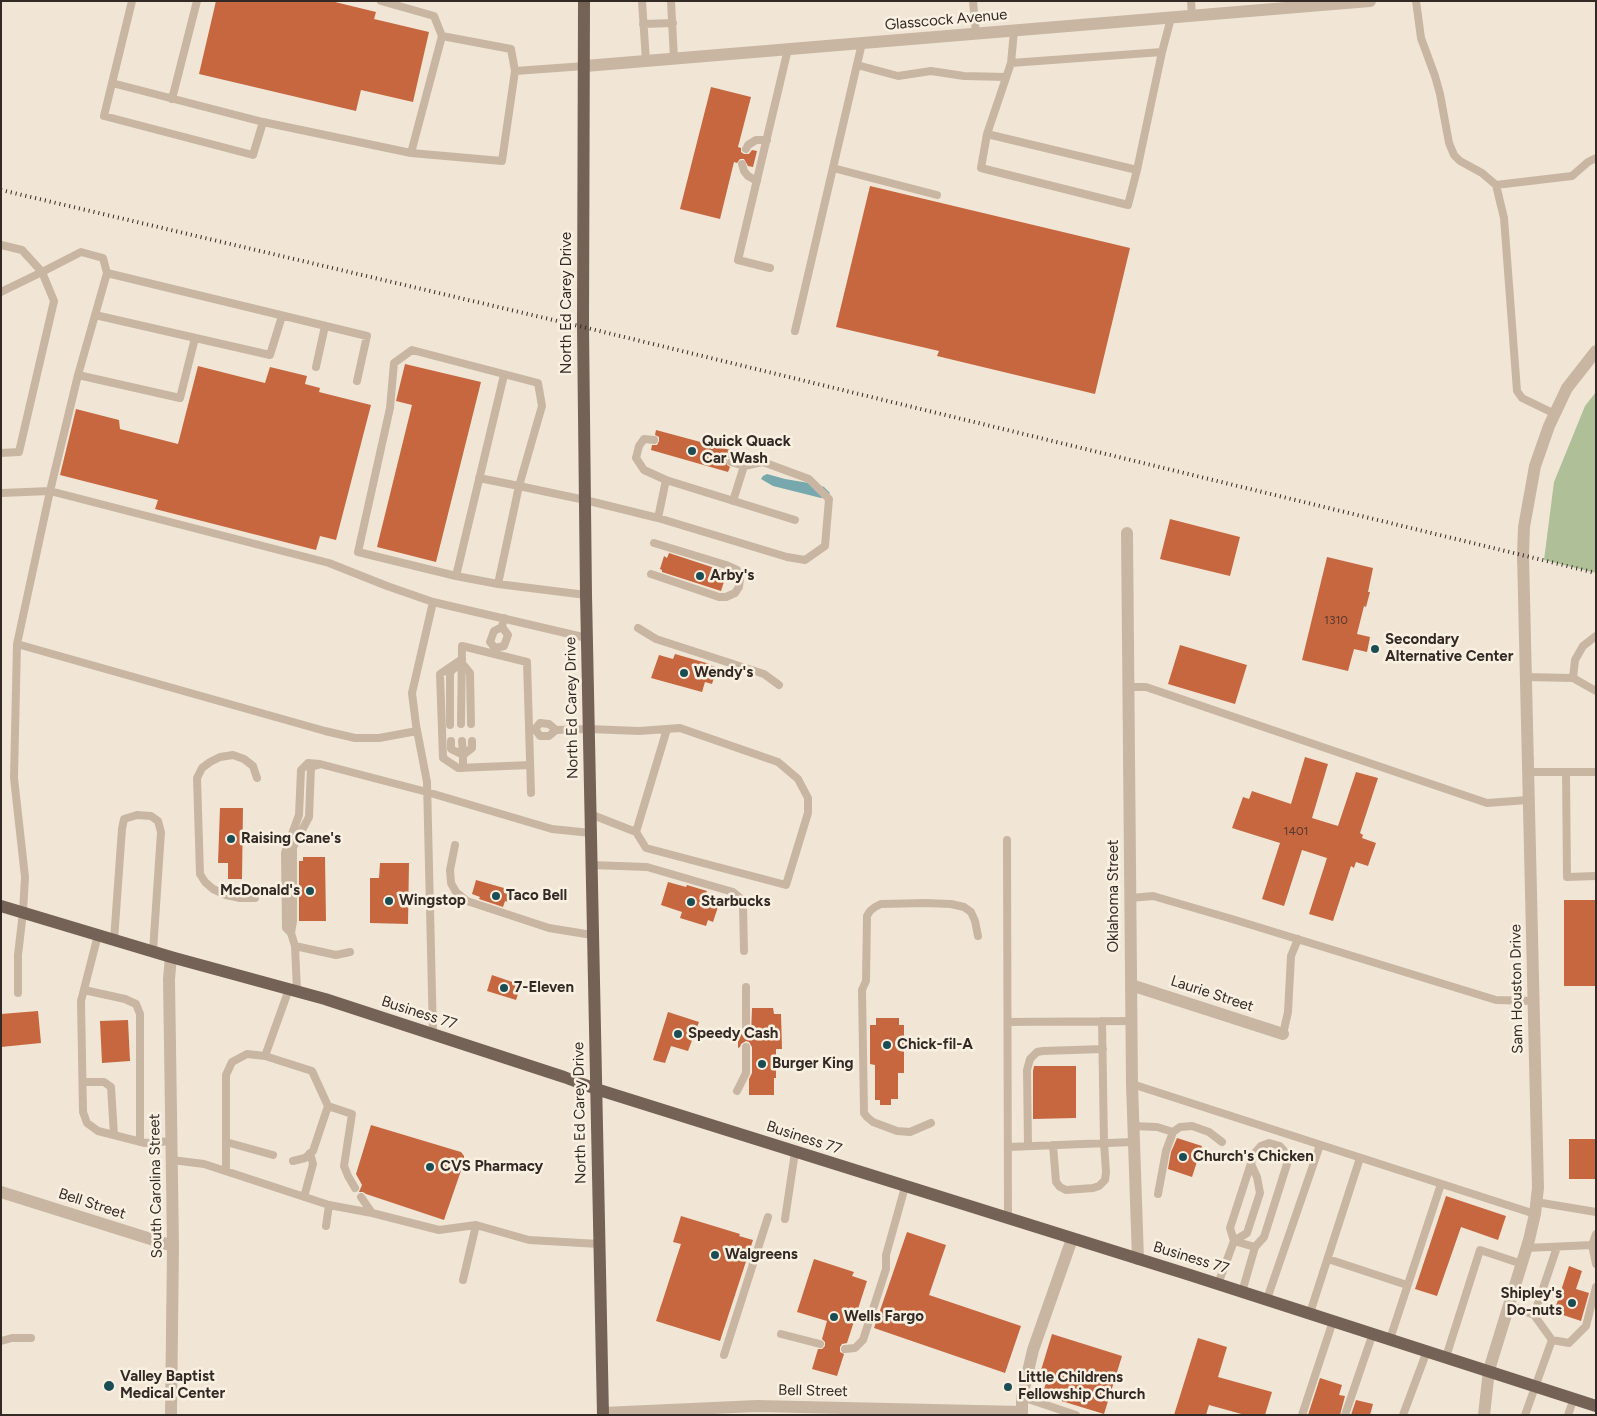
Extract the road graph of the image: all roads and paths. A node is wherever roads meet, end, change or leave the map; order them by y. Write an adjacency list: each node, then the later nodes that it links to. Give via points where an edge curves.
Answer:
1 (132, 1): 28 (lane)
2 (197, 1): 29 (lane)
3 (381, 1): 17 (lane, via 434,16)
4 (584, 1): 25 (main road, North Ed Carey Drive)
5 (642, 1): 14 (lane)
6 (671, 1): 13 (lane)
7 (973, 1): 16 (lane)
8 (1191, 1): 11 (lane)
9 (1370, 1): 11 (street, Glasscock Avenue)
10 (1416, 1): 40 (lane, via 1421,38 1435,76 1454,155)
11 (1192, 16): 12 (street, Glasscock Avenue)
12 (1171, 18): 15 (street, Glasscock Avenue); 20 (lane)
13 (672, 23): 14 (lane); 21 (lane)
14 (643, 24): 22 (lane)
15 (1014, 31): 16 (street, Glasscock Avenue); 23 (lane)
16 (976, 34): 18 (street, Glasscock Avenue)
17 (442, 36): 26 (lane, via 511,48); 34 (lane)
18 (862, 43): 19 (street, Glasscock Avenue); 24 (lane)
19 (788, 49): 21 (street, Glasscock Avenue); 32 (lane)
20 (1162, 52): 23 (lane); 38 (lane)
21 (674, 59): 22 (street, Glasscock Avenue)
22 (646, 61): 25 (street, Glasscock Avenue)
23 (1011, 63): 27 (lane)
24 (857, 65): 27 (lane, via 898,76 932,71); 37 (lane)
25 (585, 66): 26 (lane); 67 (main road, North Ed Carey Drive)
26 (515, 70): 34 (lane, via 502,161)
27 (1006, 77): 31 (lane)
28 (112, 84): 29 (lane); 30 (lane, via 104,116 252,155)
29 (172, 99): 30 (lane)
30 (263, 122): 34 (lane)
31 (987, 134): 38 (lane); 38 (lane, via 982,168 1128,205)
32 (767, 140): 33 (lane, via 756,140); 39 (lane)
33 (746, 149)
34 (412, 153)
35 (1596, 158): 40 (lane, via 1572,176)
36 (742, 164): 39 (lane, via 748,176)
37 (833, 168): 41 (lane); 50 (lane)
38 (1137, 170)
39 (757, 181): 43 (lane, via 738,260)
40 (1496, 185): 57 (lane, via 1504,218 1517,391 1522,398)
41 (937, 195)
42 (1, 245): 44 (lane, via 22,250)
43 (770, 268)
44 (42, 272): 45 (lane, via 81,252 103,258); 46 (lane); 59 (lane, via 54,301 19,452)
45 (107, 273): 47 (lane); 48 (lane)
46 (1, 292)
47 (95, 315): 51 (lane); 54 (lane)
48 (282, 316): 49 (lane); 51 (lane, via 270,355)
49 (326, 326): 53 (lane); 56 (lane, via 367,336)
50 (795, 330)
51 (195, 338): 54 (lane, via 180,398)
52 (1596, 351): 57 (street, Sam Houston Drive, via 1568,388)
53 (316, 367)
54 (78, 375): 65 (lane)
55 (504, 375): 62 (lane); 64 (lane, via 538,384 542,406); 74 (lane, via 412,350 394,363 390,408 358,552)
56 (357, 381)
57 (1555, 414): 85 (street, Sam Houston Drive, via 1535,466 1524,527)
58 (654, 440): 63 (lane, via 644,439 636,458 644,470)
59 (1, 453)
60 (731, 462): 61 (lane)
61 (744, 466): 68 (lane); 69 (lane, via 763,462 809,479 829,499 825,546 805,560 787,557)
62 (480, 478): 64 (lane); 74 (lane)
63 (666, 480): 68 (lane); 69 (lane)
64 (519, 486): 67 (lane); 75 (lane)
65 (50, 491): 66 (lane); 77 (lane, via 329,563); 82 (lane)
66 (1, 493)
67 (585, 500): 69 (lane); 76 (main road, North Ed Carey Drive)
68 (733, 501): 70 (lane)
69 (658, 518)
70 (795, 520)
71 (1127, 534): 88 (street, Oklahoma Street)
72 (654, 543): 73 (lane, via 726,565 737,570 740,579 735,593 719,597)
73 (651, 574)
74 (456, 576): 75 (lane)
75 (498, 584): 76 (lane)
76 (586, 595): 81 (main road, North Ed Carey Drive)
77 (433, 602): 78 (lane); 96 (lane, via 412,693)
78 (503, 623): 81 (lane); 83 (lane, via 494,631 490,642); 83 (lane, via 508,635 504,646)
79 (638, 628): 87 (lane, via 656,639 764,674)
80 (1596, 636): 86 (lane, via 1583,646 1575,660)
81 (587, 638): 94 (main road, North Ed Carey Drive)
82 (17, 644): 96 (lane, via 355,738 379,738); 120 (lane, via 14,778 25,877)
83 (494, 651): 84 (lane, via 462,646); 93 (lane, via 527,662)
84 (461, 661): 90 (lane); 91 (lane, via 470,673); 92 (lane, via 450,672); 102 (lane, via 440,674 443,758)
85 (1525, 678): 86 (lane); 103 (street, Sam Houston Drive)
86 (1573, 678): 89 (lane)
87 (779, 685)
88 (1128, 687): 109 (lane, via 1146,687 1486,803); 118 (street, Oklahoma Street)
89 (1596, 691)
90 (461, 724)
91 (471, 724)
92 (450, 725)
93 (532, 729): 94 (lane, via 540,724 549,724 556,730); 101 (lane)
94 (589, 729): 95 (lane); 110 (main road, North Ed Carey Drive)
95 (667, 729): 111 (lane); 111 (lane, via 680,728 778,762 798,778 808,798 808,813 786,885 646,848)
96 (417, 731): 107 (lane)
97 (451, 741): 100 (lane, via 452,749)
98 (462, 741): 100 (lane)
99 (472, 741): 100 (lane, via 472,748)
100 (462, 755): 102 (lane)
101 (530, 765): 102 (lane); 108 (lane)
102 (463, 768)
103 (1528, 772): 104 (lane); 109 (street, Sam Houston Drive)
104 (1566, 772): 105 (lane); 116 (lane, via 1567,877)
105 (1596, 772)
106 (257, 778): 117 (lane, via 253,766 232,755 210,762 197,778 200,874 213,889 240,898)
107 (427, 792): 112 (lane, via 552,829); 126 (lane, via 320,764 308,763 301,770 299,815 285,853 286,928); 142 (lane)
108 (531, 793)
109 (1528, 800): 136 (street, Sam Houston Drive)
110 (590, 814): 111 (lane); 112 (main road, North Ed Carey Drive)
111 (636, 832)
112 (590, 833): 115 (main road, North Ed Carey Drive)
113 (1008, 840): 139 (lane)
114 (455, 845): 122 (lane, via 451,883 467,901 549,928)
115 (591, 865): 122 (main road, North Ed Carey Drive); 127 (lane, via 647,866 733,892 743,903)
116 (1596, 876)
117 (254, 898)
118 (1131, 898): 124 (lane, via 1153,896); 131 (street, Oklahoma Street)
119 (1, 906): 120 (main road, Business 77)
120 (24, 912): 121 (main road, Business 77); 135 (lane, via 18,955)
121 (98, 935): 125 (main road, Business 77); 133 (lane)
122 (592, 935): 148 (main road, North Ed Carey Drive)
123 (978, 936): 151 (lane, via 971,912 951,904 881,904 867,916 866,981 862,990 864,1113 873,1122 897,1131 910,1132)
124 (1298, 939): 136 (lane, via 1496,1000); 141 (lane, via 1291,956 1288,1012)
125 (114, 940): 128 (main road, Business 77); 128 (lane, via 124,819 137,815 151,816 158,821 161,832)
126 (295, 946): 129 (lane, via 336,955); 134 (lane)
127 (744, 951)
128 (153, 952): 130 (main road, Business 77)
129 (350, 952)
130 (171, 957): 134 (main road, Business 77); 155 (street, South Carolina Street)
131 (1130, 985): 138 (street, Oklahoma Street); 141 (street, Laurie Street)
132 (746, 987): 140 (lane)
133 (84, 990): 146 (lane, via 81,1001); 156 (lane, via 125,999 136,1004 140,1014)
134 (293, 990): 142 (main road, Business 77); 145 (lane)
135 (18, 993)
136 (1533, 1001): 181 (street, Sam Houston Drive)
137 (1102, 1021): 138 (lane); 139 (lane); 144 (lane)
138 (1131, 1021): 147 (street, Oklahoma Street)
139 (1008, 1022): 164 (lane)
140 (746, 1031)
141 (1283, 1034)
142 (433, 1035): 148 (main road, Business 77)
143 (746, 1047): 149 (lane, via 746,1072)
144 (1102, 1049): 160 (lane); 161 (lane, via 1043,1051 1030,1059 1027,1070)
145 (265, 1056): 150 (lane, via 312,1071); 157 (lane, via 247,1054 232,1062 226,1076)
146 (83, 1082): 154 (lane, via 87,1123 98,1131); 154 (lane, via 104,1082 111,1087)
147 (1132, 1084): 152 (street, Oklahoma Street); 163 (lane)
148 (596, 1089): 165 (main road, Business 77); 192 (main road, North Ed Carey Drive)
149 (737, 1091)
150 (328, 1106): 166 (lane); 175 (lane, via 352,1114 344,1166)
151 (931, 1124)
152 (1133, 1126): 153 (lane, via 1157,1127); 158 (street, Oklahoma Street)
153 (1173, 1132): 159 (lane, via 1180,1127 1192,1126 1209,1132); 177 (lane)
154 (114, 1135): 156 (lane)
155 (172, 1141): 156 (lane); 169 (street, South Carolina Street)
156 (140, 1142)
157 (226, 1142): 167 (lane); 172 (lane)
158 (1133, 1142): 160 (lane); 198 (street, Oklahoma Street)
159 (1222, 1142)
160 (1104, 1143): 162 (lane); 162 (lane, via 1104,1180 1093,1188 1066,1190 1056,1182)
161 (1028, 1145): 162 (lane); 164 (lane)
162 (1053, 1145)
163 (1320, 1145): 168 (lane); 207 (lane)
164 (1008, 1147): 186 (lane)
165 (795, 1152): 174 (main road, Business 77); 185 (lane)
166 (310, 1154): 170 (lane); 178 (lane, via 314,1164)
167 (273, 1155)
168 (1360, 1158): 173 (lane); 199 (lane)
169 (172, 1160): 172 (lane); 194 (street, South Carolina Street)
170 (293, 1161)
171 (1251, 1164): 191 (lane, via 1230,1228); 191 (lane, via 1260,1193 1247,1233); 195 (lane, via 1254,1154 1269,1143 1280,1146 1288,1161 1264,1237)
172 (226, 1171): 178 (lane)
173 (1442, 1184): 181 (lane); 204 (lane)
174 (905, 1187): 186 (main road, Business 77); 219 (lane, via 886,1256 886,1269 863,1340 855,1348)
175 (355, 1188)
176 (1, 1192): 194 (street, Bell Street)
177 (1158, 1194)
178 (304, 1197): 180 (lane)
179 (361, 1197): 183 (lane)
180 (329, 1205): 183 (lane); 188 (lane)
181 (1536, 1208): 182 (lane); 197 (street, Sam Houston Drive)
182 (1596, 1212)
183 (372, 1213): 187 (lane, via 439,1230)
184 (768, 1217): 221 (lane)
185 (785, 1219)
186 (1008, 1219): 190 (main road, Business 77)
187 (476, 1225): 192 (lane, via 529,1240); 202 (lane)
188 (326, 1226)
189 (1596, 1234): 193 (lane)
190 (1072, 1239): 198 (main road, Business 77); 225 (street, via 1033,1350)
191 (1234, 1241): 195 (lane); 203 (lane)
192 (599, 1244): 228 (main road, North Ed Carey Drive)
193 (1592, 1245): 196 (lane); 201 (lane)
194 (173, 1246): 230 (street, South Carolina Street)
195 (1254, 1247): 206 (lane)
196 (1557, 1247): 197 (lane); 210 (lane)
197 (1526, 1248): 200 (street, Sam Houston Drive)
198 (1138, 1259): 203 (main road, Business 77)
199 (1328, 1259): 204 (lane); 209 (lane)
200 (1522, 1264): 208 (street, Sam Houston Drive); 222 (lane, via 1480,1250)
201 (1596, 1264)
202 (463, 1280)
203 (1218, 1284): 206 (main road, Business 77)
204 (1408, 1285): 215 (lane)
205 (1596, 1288): 216 (lane, via 1586,1326 1569,1343)
206 (1242, 1292): 207 (main road, Business 77)
207 (1267, 1299): 209 (main road, Business 77)
208 (1509, 1305): 210 (lane); 223 (street, Sam Houston Drive)
209 (1310, 1313): 211 (main road, Business 77)
210 (1534, 1315): 216 (lane)
211 (1333, 1321): 212 (main road, Business 77); 232 (lane)
212 (1373, 1333): 215 (main road, Business 77); 233 (lane)
213 (780, 1334): 218 (lane)
214 (31, 1338): 217 (lane)
215 (1390, 1338): 220 (main road, Business 77)
216 (1552, 1340): 224 (lane)
217 (1, 1341)
218 (820, 1344)
219 (845, 1349)
220 (1427, 1350): 222 (main road, Business 77); 234 (lane)
221 (724, 1355)
222 (1446, 1357): 223 (main road, Business 77)
223 (1489, 1370): 224 (main road, Business 77); 235 (street, Sam Houston Drive)
224 (1536, 1386): 226 (main road, Business 77); 236 (lane)
225 (1022, 1397): 229 (street); 231 (lane)
226 (1574, 1398): 227 (main road, Business 77); 237 (lane)
227 (1595, 1401)
228 (603, 1414): 229 (street, Bell Street, via 757,1406)
229 (1022, 1414)
230 (171, 1415)
231 (1076, 1415)
232 (1302, 1415)
233 (1345, 1415)
234 (1403, 1415)
235 (1484, 1415)
236 (1525, 1415)
237 (1568, 1415)

